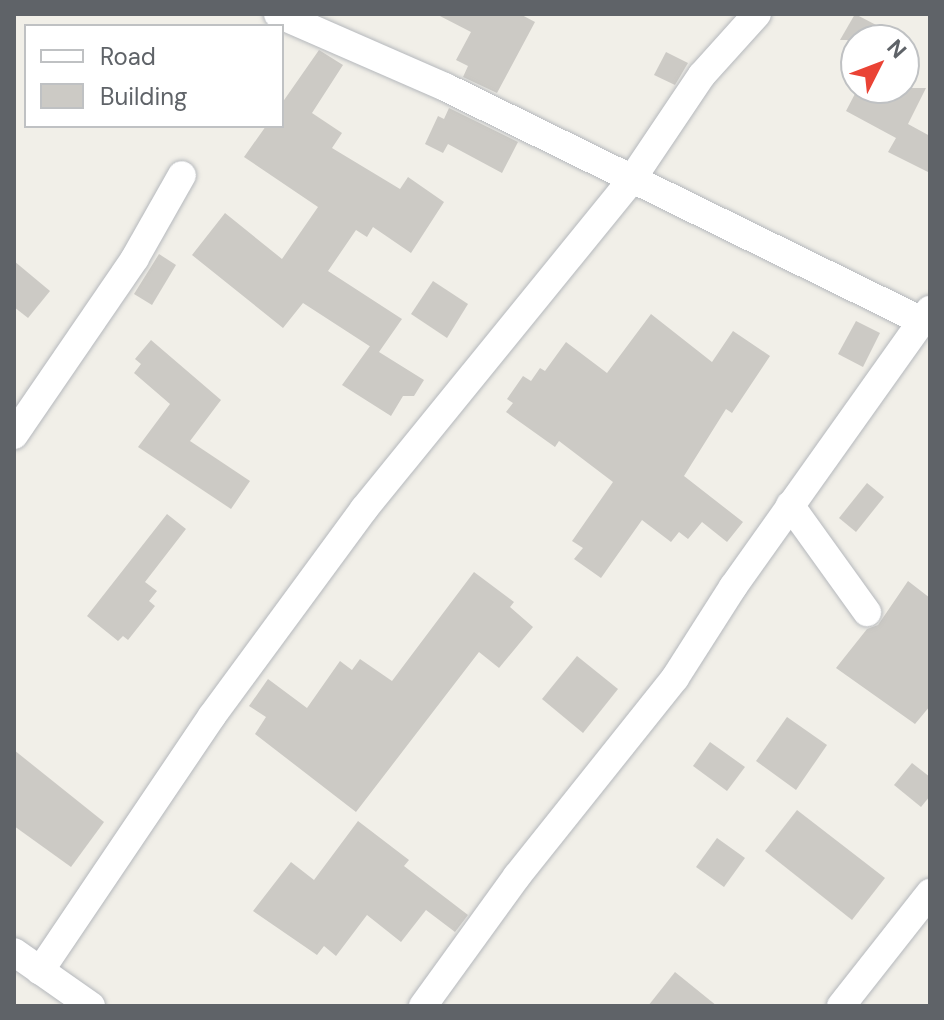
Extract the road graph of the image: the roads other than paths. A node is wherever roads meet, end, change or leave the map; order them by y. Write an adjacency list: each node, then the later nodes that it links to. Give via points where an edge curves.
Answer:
1 (278, 14): 3 (street)
2 (757, 14): 5 (street, via 702,75)
3 (329, 23): 5 (street)
4 (182, 175): 7 (street, via 135,258)
5 (632, 179): 6 (street); 12 (street, via 364,509 212,716)
6 (926, 316): 8 (street)
7 (14, 435)
8 (790, 505): 9 (street); 14 (street, via 675,678 517,876)
9 (867, 612)
10 (930, 893): 15 (street)
11 (14, 952): 12 (street)
12 (40, 971): 13 (street)
13 (71, 1001)
14 (423, 1006)
15 (841, 1006)

